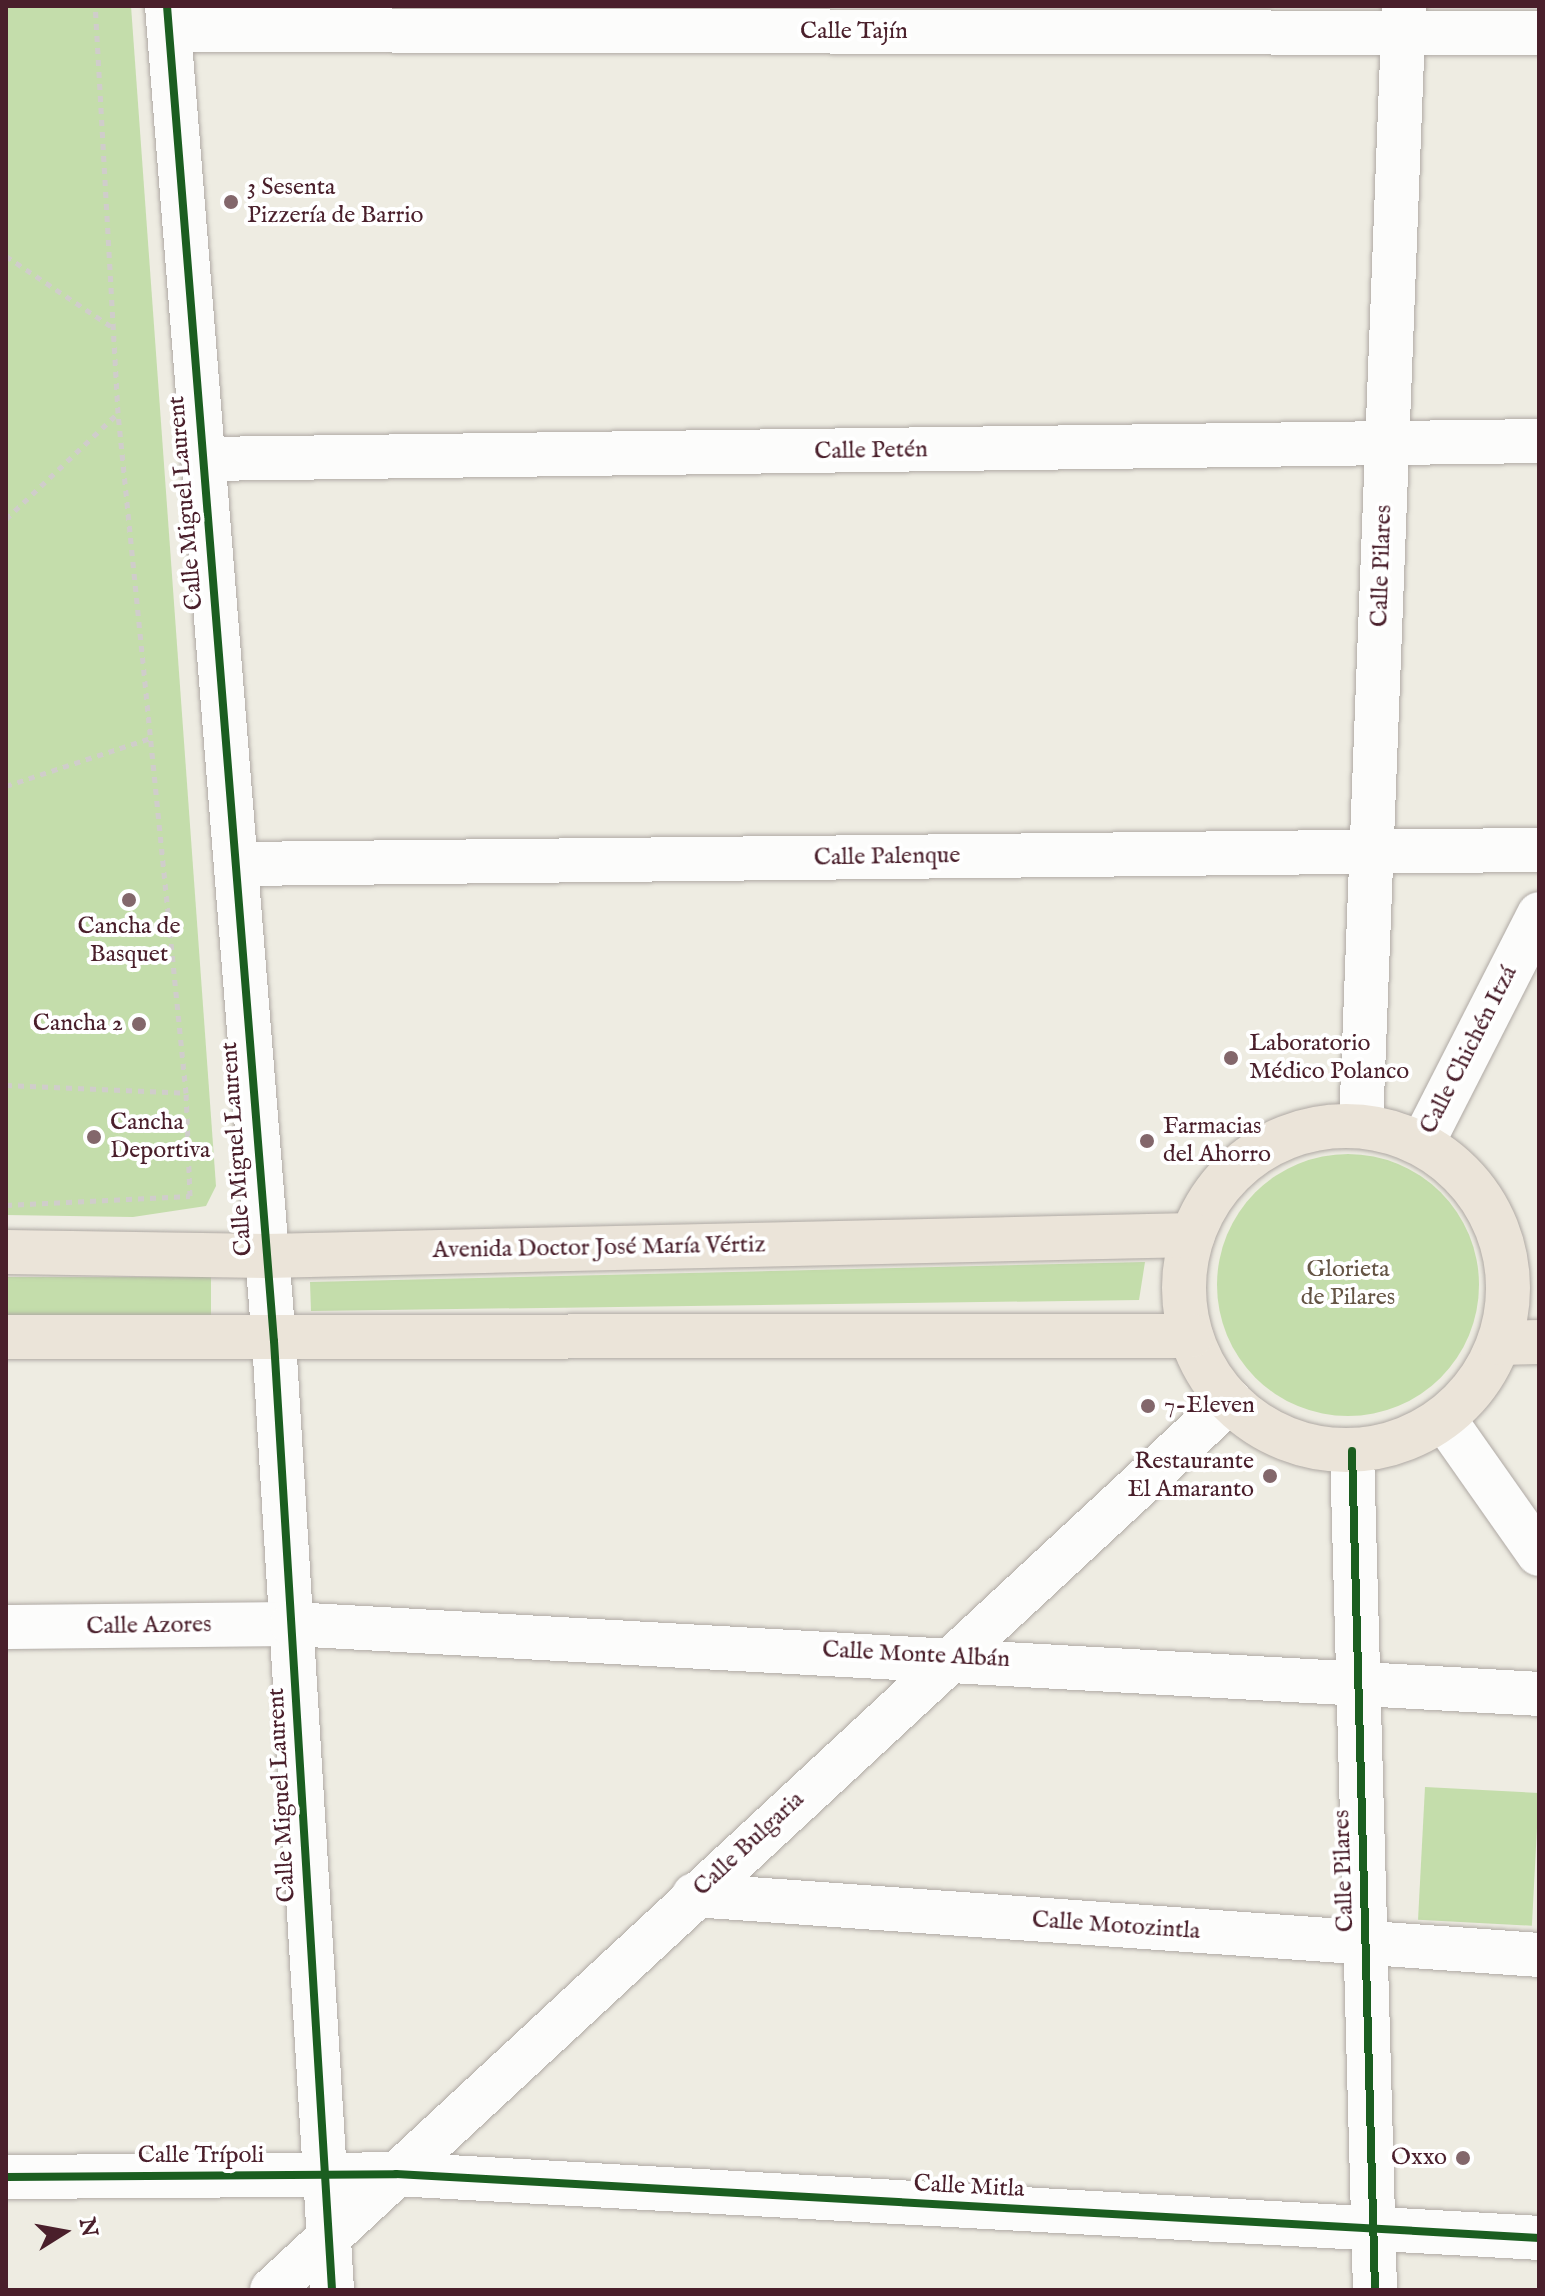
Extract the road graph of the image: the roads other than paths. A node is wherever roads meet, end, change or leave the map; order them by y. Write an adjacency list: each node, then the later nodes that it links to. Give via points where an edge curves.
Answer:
1 (168, 18): 2 (street, Calle Tajín); 6 (street, Calle Miguel Laurent)
2 (1403, 20): 3 (street, Calle Tajín); 5 (street, Calle Pilares)
3 (1539, 33)
4 (1539, 441): 5 (street, Calle Petén)
5 (1387, 446): 6 (street, Calle Petén); 8 (street, Calle Pilares)
6 (203, 459): 9 (street, Calle Miguel Laurent)
7 (1539, 850): 8 (street, Calle Palenque)
8 (1371, 852): 9 (street, Calle Palenque); 11 (street, Calle Pilares)
9 (236, 864): 16 (street, Calle Miguel Laurent)
10 (1539, 914): 12 (street, Calle Chichén Itzá)
11 (1361, 1125): 12 (main road); 13 (main road, via 1276,1141 1241,1164 1211,1196)
12 (1422, 1144): 15 (main road, via 1459,1172)
13 (1193, 1235): 16 (main road, Avenida Doctor José María Vértiz); 17 (main road, via 1185,1268)
14 (6, 1252): 16 (main road, Avenida Doctor José María Vértiz)
15 (1521, 1252): 20 (main road, via 1508,1283)
16 (266, 1256): 19 (street, Calle Miguel Laurent)
17 (1191, 1336): 19 (main road); 21 (main road)
18 (6, 1337): 19 (main road)
19 (274, 1341): 25 (street, Calle Miguel Laurent)
20 (1519, 1343): 22 (main road)
21 (1230, 1401): 23 (main road, via 1265,1430 1307,1446); 27 (street, Calle Bulgaria)
22 (1444, 1419): 23 (main road, via 1400,1442); 24 (street)
23 (1352, 1451): 28 (street, Calle Pilares)
24 (1539, 1554)
25 (292, 1624): 26 (street, Calle Azores); 27 (street, Calle Monte Albán); 34 (street, Calle Miguel Laurent)
26 (6, 1627)
27 (949, 1656): 28 (street, Calle Monte Albán); 30 (street, Calle Bulgaria)
28 (1358, 1682): 29 (street, Calle Monte Albán); 31 (street, Calle Pilares)
29 (1539, 1694)
30 (694, 1895): 31 (street, Calle Motozintla); 33 (street, Calle Bulgaria)
31 (1366, 1944): 32 (street, Calle Motozintla); 36 (street, Calle Pilares)
32 (1539, 1955)
33 (396, 2174): 34 (street, Calle Trípoli); 36 (street, Calle Mitla); 37 (street, Calle Bulgaria)
34 (325, 2175): 35 (street, Calle Trípoli); 37 (street, Calle Miguel Laurent)
35 (6, 2177)
36 (1374, 2231): 38 (street, Calle Mitla); 41 (street, Calle Pilares)
37 (329, 2238): 39 (street, Calle Bulgaria); 40 (street, Calle Miguel Laurent)
38 (1539, 2238)
39 (272, 2290)
40 (332, 2290)
41 (1375, 2290)

